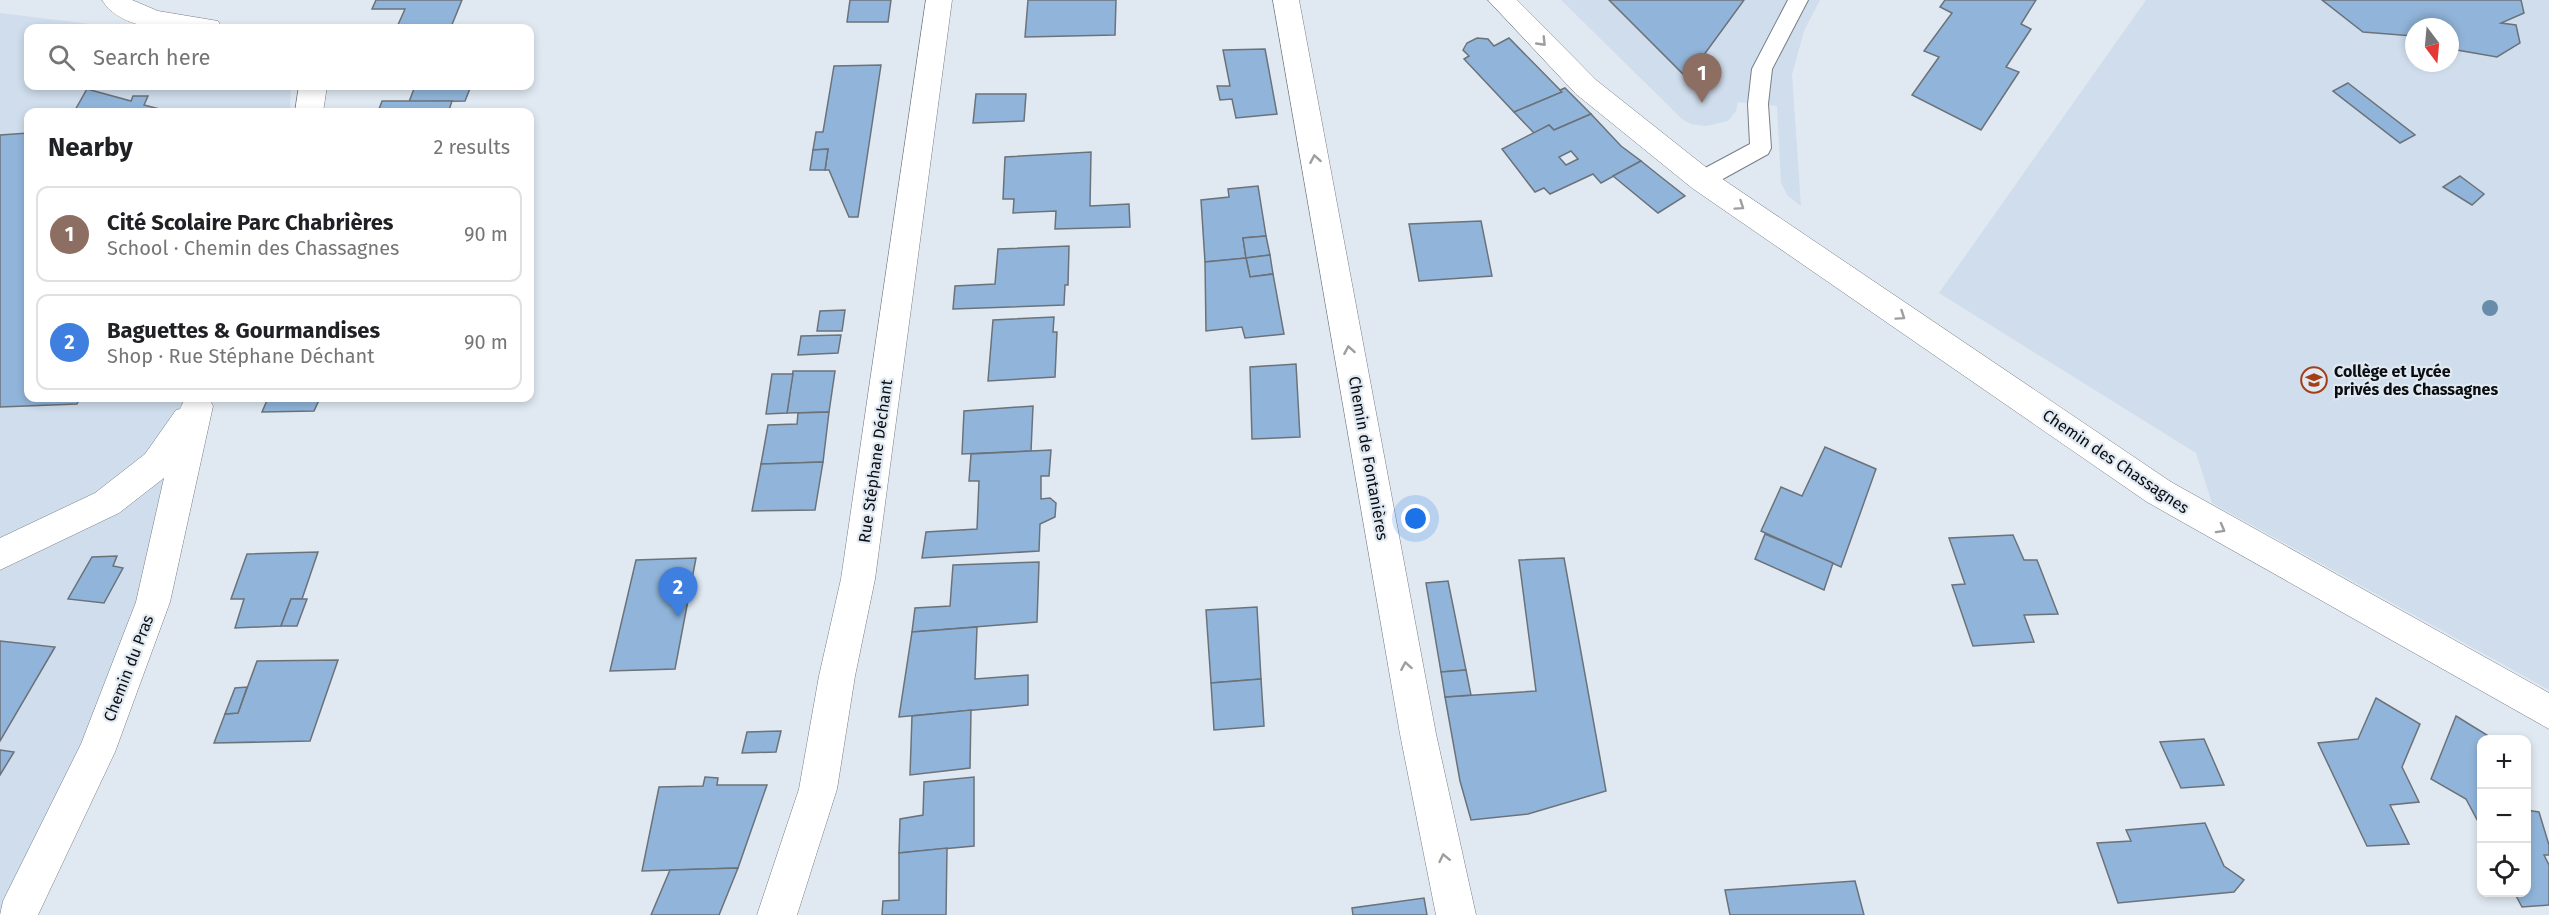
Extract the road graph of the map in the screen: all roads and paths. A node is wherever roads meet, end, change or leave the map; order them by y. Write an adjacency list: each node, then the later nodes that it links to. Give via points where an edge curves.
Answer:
1 (115, 0): 6 (street, via 122,9)
2 (939, 0): 15 (street, Rue Stéphane Déchant, via 858,579 818,789)
3 (1286, 0): 16 (street, Chemin de Fontanières, one-way to 3, via 1418,734)
4 (1501, 0): 9 (street, Chemin des Chassagnes, one-way to 9, via 1586,87)
5 (1798, 0): 9 (lane, via 1762,69 1758,104 1761,148)
6 (179, 24)
7 (312, 90): 8 (street)
8 (310, 108)
9 (1702, 180): 13 (street, Chemin des Chassagnes, one-way to 13, via 2176,502)
10 (197, 402): 12 (street, Chemin du Pras, via 157,464 107,503)
11 (198, 402): 14 (street, Chemin du Pras, via 153,602 96,752)
12 (0, 555)
13 (2549, 712)
14 (17, 915)
15 (777, 915)
16 (1456, 915)

